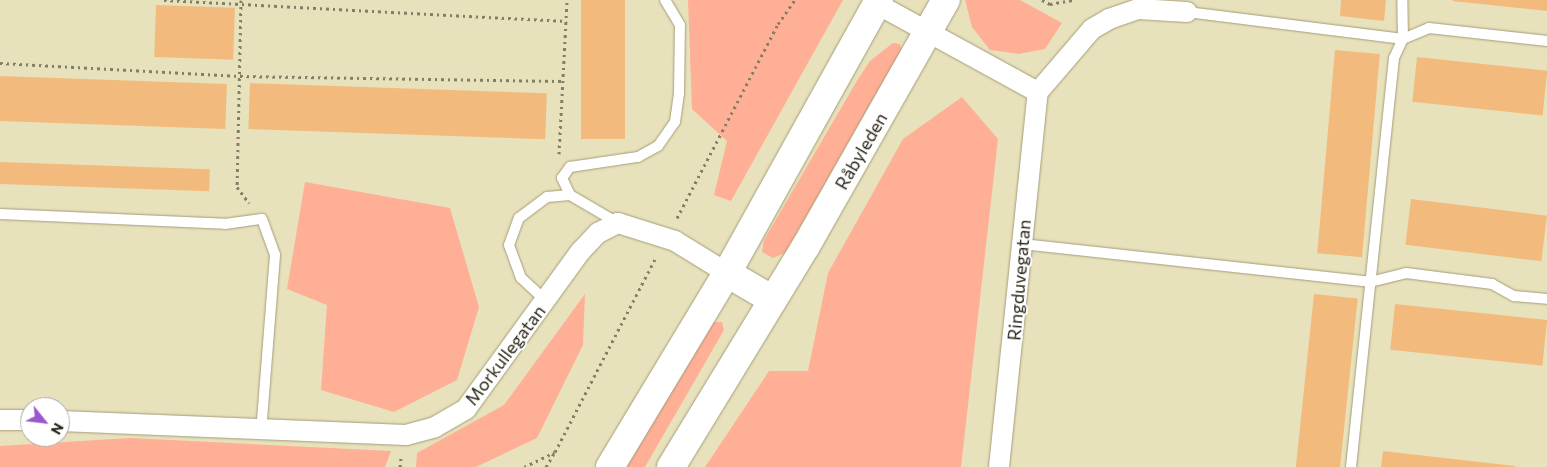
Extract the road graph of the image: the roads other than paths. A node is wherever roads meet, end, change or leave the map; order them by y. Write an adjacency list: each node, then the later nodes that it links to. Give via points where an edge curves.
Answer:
1 (665, 0): 10 (lane, via 680,25 680,93 675,122 658,146 638,157 570,167 562,178)
2 (946, 0): 6 (main road, Råbyleden)
3 (1402, 0): 7 (lane)
4 (878, 2): 6 (street); 14 (main road)
5 (1187, 12): 7 (lane); 9 (street, via 1138,8 1109,19 1092,29)
6 (928, 34): 9 (street); 16 (main road, Råbyleden)
7 (1403, 39): 8 (lane, via 1429,28); 15 (lane, via 1394,58)
8 (1547, 41)
9 (1038, 92): 13 (street, Ringduvegatan)
10 (570, 195): 12 (lane); 18 (lane, via 546,196 520,218 509,245 521,278)
11 (0, 214): 22 (lane, via 225,224 262,219 275,255)
12 (618, 223): 14 (street, via 675,241); 18 (street, Morkullegatan, via 598,233 581,251)
13 (1022, 244): 15 (lane); 25 (street, Ringduvegatan)
14 (727, 273): 16 (main road); 23 (main road)
15 (1370, 282): 17 (lane, via 1406,273 1492,284 1514,296); 26 (lane)
16 (774, 300): 24 (main road, Råbyleden)
17 (1547, 300)
18 (546, 301): 22 (street, Morkullegatan, via 466,409 435,426 406,435)
19 (0, 420): 20 (street)
20 (20, 420)
21 (70, 421): 22 (street, Morkullegatan)
22 (261, 431)
23 (610, 467)
24 (671, 467)
25 (999, 467)
26 (1351, 467)

